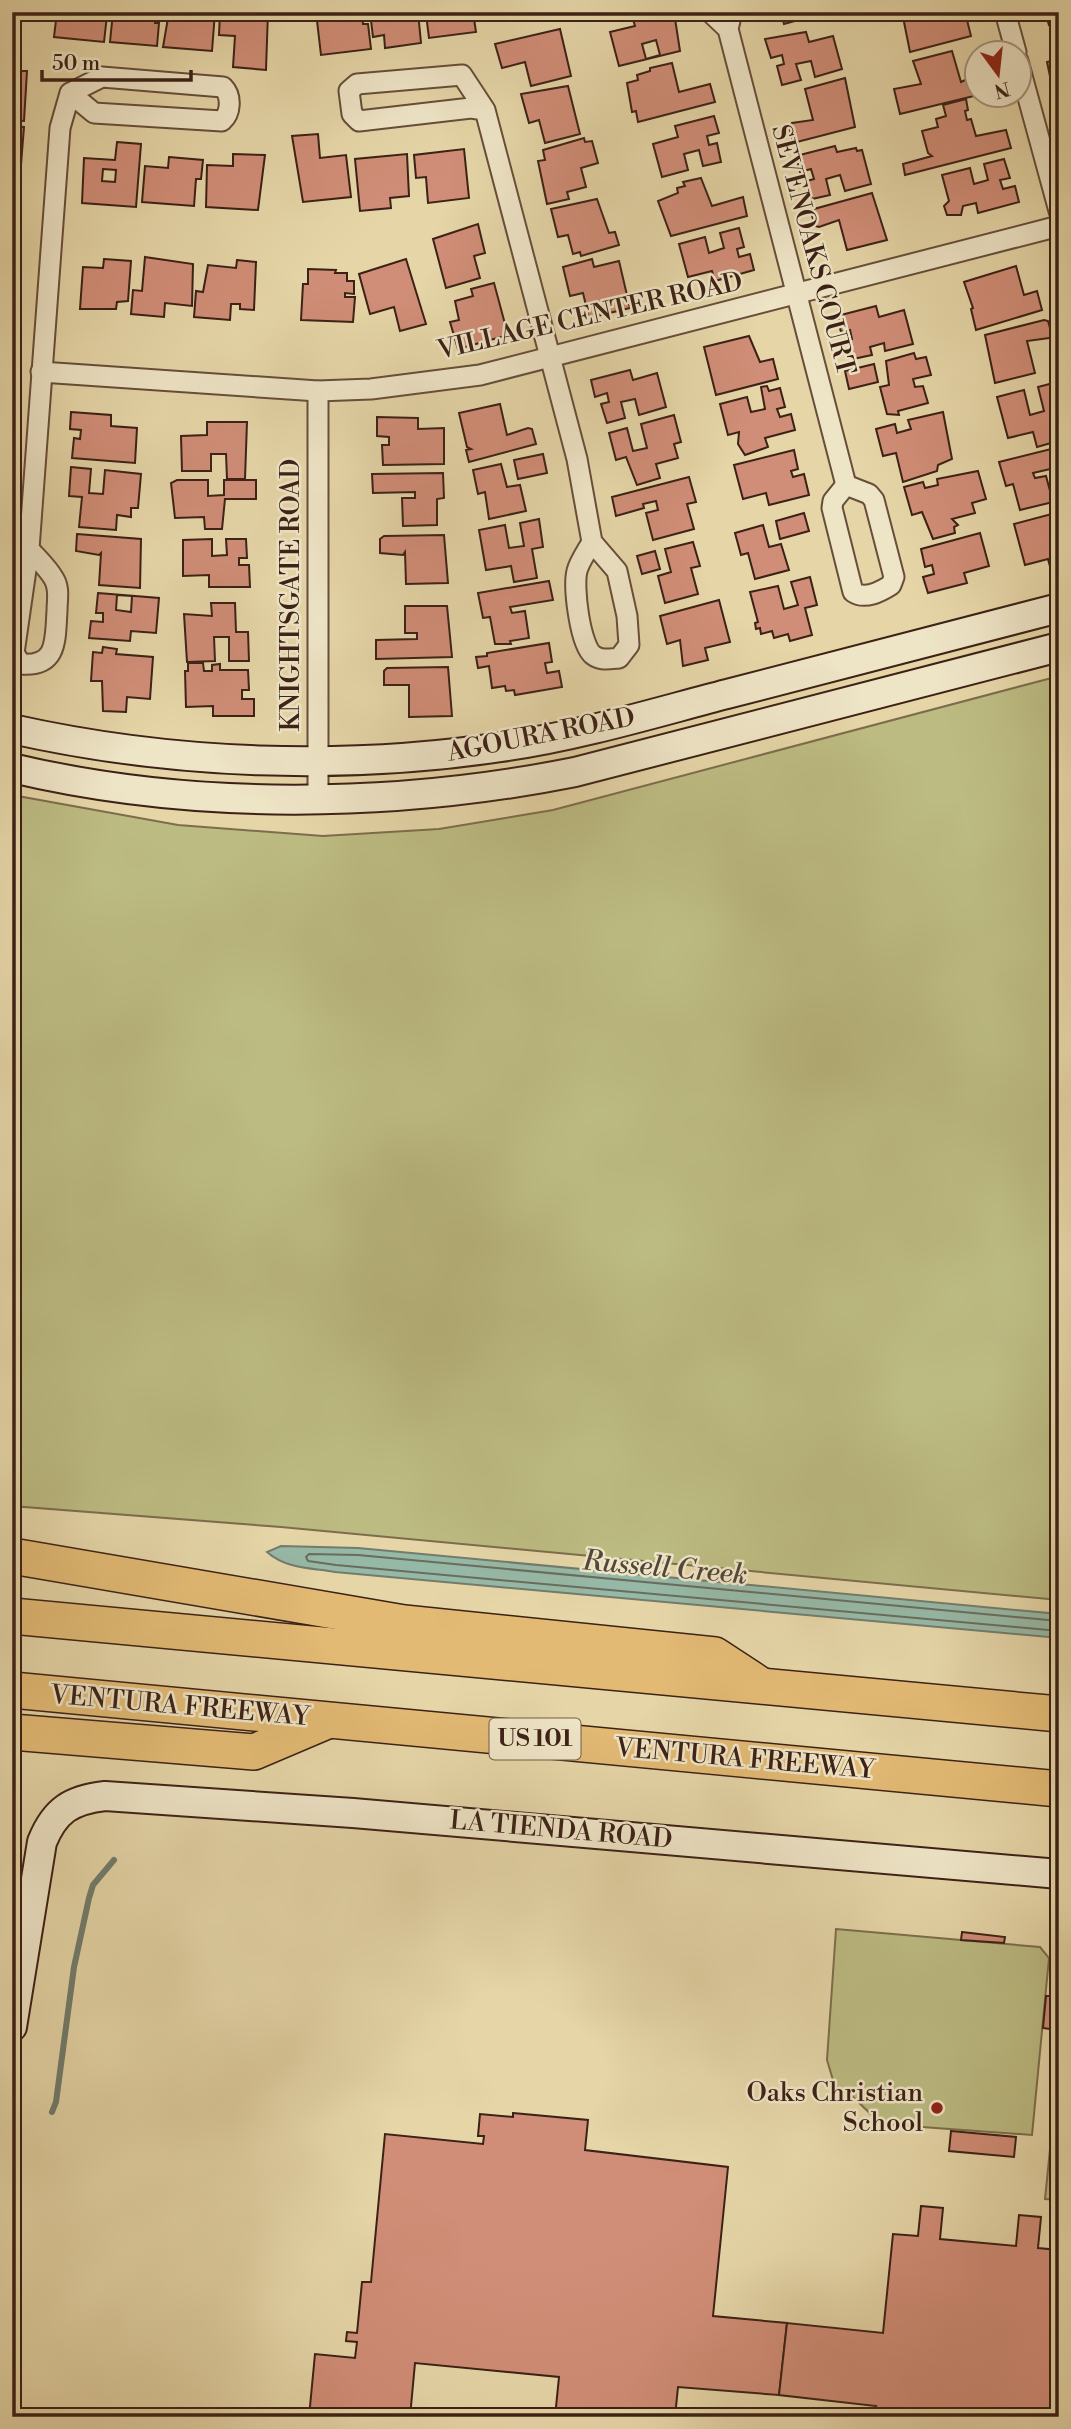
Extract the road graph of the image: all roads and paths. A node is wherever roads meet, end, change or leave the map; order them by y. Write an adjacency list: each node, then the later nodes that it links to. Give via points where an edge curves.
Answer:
1 (710, 12): 3 (street, SEVENOAKS COURT)
2 (1005, 12): 4 (street)
3 (730, 21): 10 (street, SEVENOAKS COURT)
4 (1012, 38)
5 (70, 93): 5 (street, via 94,113 222,121 229,101 223,87 102,77); 12 (street, via 60,128)
6 (1031, 108): 8 (street)
7 (485, 110): 7 (street, via 462,75 357,84 349,91 352,114 359,121); 11 (street)
8 (1059, 211)
9 (1059, 226): 10 (street, VILLAGE CENTER ROAD)
10 (797, 293): 11 (street, VILLAGE CENTER ROAD); 14 (street, SEVENOAKS COURT)
11 (551, 358): 13 (street, VILLAGE CENTER ROAD, via 480,374 371,389); 15 (street)
12 (41, 372): 13 (street, VILLAGE CENTER ROAD); 16 (street)
13 (318, 391): 20 (street, KNIGHTSGATE ROAD)
14 (846, 485): 14 (street, via 832,508 853,592 875,594 894,578 874,500)
15 (592, 542): 15 (street, via 576,571 576,604 591,654 604,660 619,658 629,645 620,582 617,571)
16 (29, 549): 16 (street, via 14,653 21,664 36,665 49,656 55,642 58,589)
17 (1059, 608): 20 (main road, AGOURA ROAD, via 589,731 435,755)
18 (1059, 647): 22 (main road, AGOURA ROAD, via 575,772 500,787 406,797)
19 (12, 729): 20 (main road, AGOURA ROAD, via 76,743 173,754)
20 (318, 761): 22 (street, KNIGHTSGATE ROAD)
21 (12, 768): 22 (main road, AGOURA ROAD, via 121,787)
22 (318, 797)
23 (12, 1556): 25 (highway, via 404,1623 715,1655)
24 (12, 1616): 25 (highway)
25 (762, 1686): 27 (highway)
26 (12, 1690): 28 (highway, VENTURA FREEWAY / US 101)
27 (1059, 1714)
28 (330, 1720): 29 (highway, via 254,1752); 30 (highway, VENTURA FREEWAY / US 101)
29 (12, 1732)
30 (1059, 1789)
31 (1059, 1874): 32 (main road, LA TIENDA ROAD, via 346,1812 83,1798 65,1806 42,1842)
32 (12, 2027)

